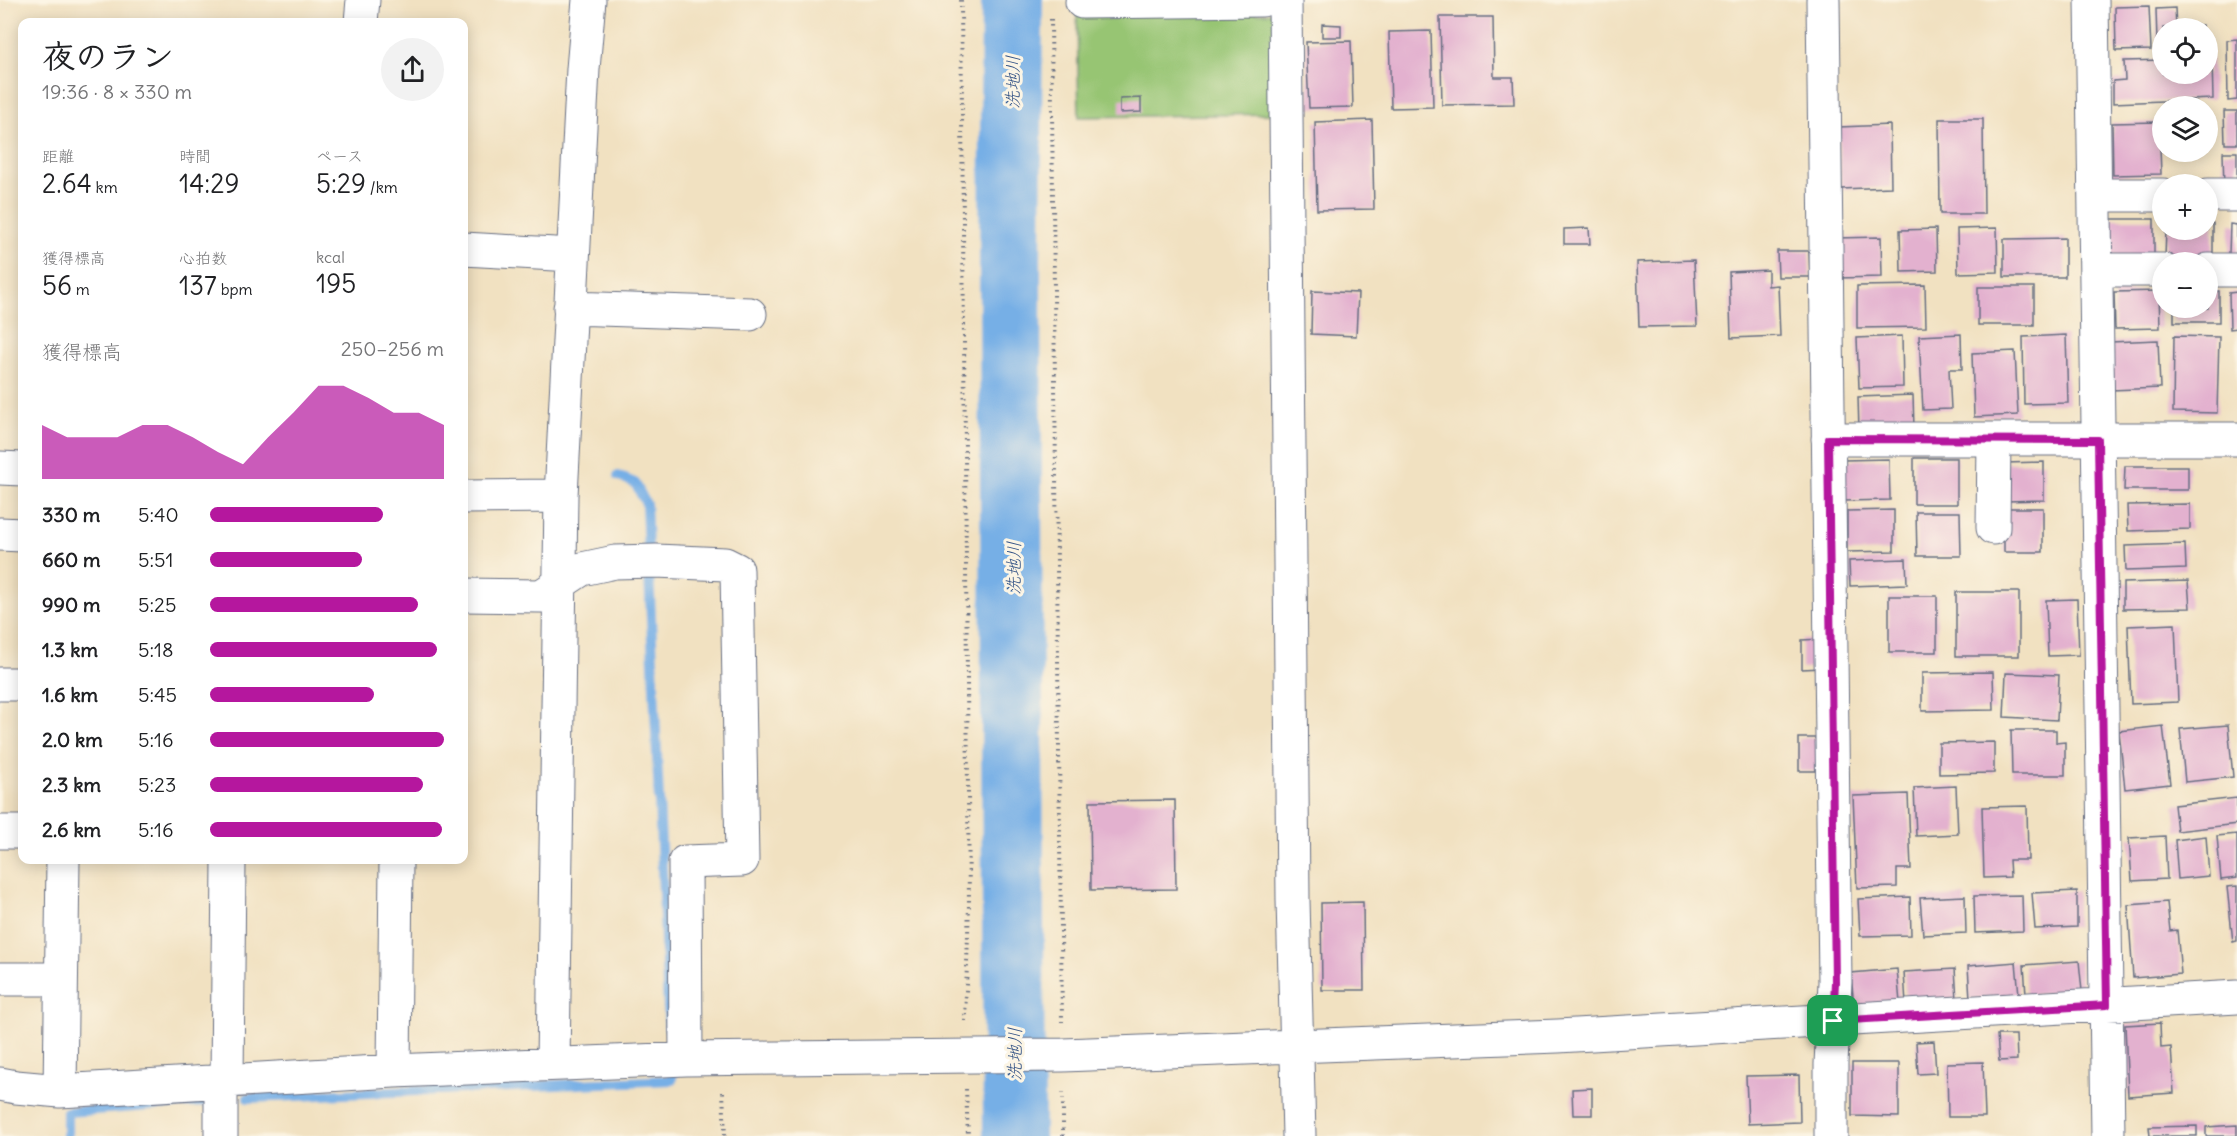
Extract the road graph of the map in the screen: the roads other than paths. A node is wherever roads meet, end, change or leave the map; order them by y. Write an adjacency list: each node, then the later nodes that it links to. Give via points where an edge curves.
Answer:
1 (363, 0): 8 (street)
2 (589, 0): 14 (street)
3 (1262, 0): 7 (street)
4 (1285, 0): 46 (street)
5 (1823, 0): 21 (street)
6 (2092, 0): 9 (street)
7 (1082, 2)
8 (361, 18)
9 (2095, 195): 10 (street); 15 (street)
10 (2152, 195)
11 (2218, 195): 12 (street)
12 (2237, 195)
13 (468, 249): 14 (street)
14 (573, 255): 19 (street)
15 (2096, 270): 16 (street); 23 (street)
16 (2152, 270)
17 (2218, 270): 18 (street)
18 (2237, 270)
19 (570, 308): 20 (street); 28 (street)
20 (750, 314)
21 (1828, 439): 22 (street); 45 (street)
22 (1994, 440): 23 (street); 29 (street)
23 (2098, 440): 24 (street); 44 (street)
24 (2237, 440)
25 (0, 468): 26 (street)
26 (18, 469)
27 (468, 496): 28 (street)
28 (561, 496): 32 (street)
29 (1993, 528)
30 (0, 534): 31 (street)
31 (18, 535)
32 (559, 584): 33 (street, via 542,596); 47 (street, via 582,569 615,562 725,564 737,570 742,860 685,862); 48 (street)
33 (468, 595)
34 (0, 684): 35 (street)
35 (18, 684)
36 (0, 832): 37 (street)
37 (18, 832)
38 (63, 864): 42 (street)
39 (229, 864): 50 (street)
40 (396, 864): 49 (street)
41 (0, 979): 42 (street)
42 (61, 979): 52 (street)
43 (2237, 997): 44 (street)
44 (2107, 1005): 45 (street); 56 (street)
45 (1833, 1021): 46 (street); 55 (street)
46 (1298, 1046): 47 (street, via 1059,1055); 54 (street)
47 (686, 1059): 48 (street)
48 (553, 1064): 49 (street)
49 (394, 1071): 50 (street)
50 (224, 1081): 52 (street); 53 (street)
51 (0, 1084): 52 (street)
52 (60, 1091)
53 (221, 1136)
54 (1299, 1136)
55 (1831, 1136)
56 (2108, 1136)

